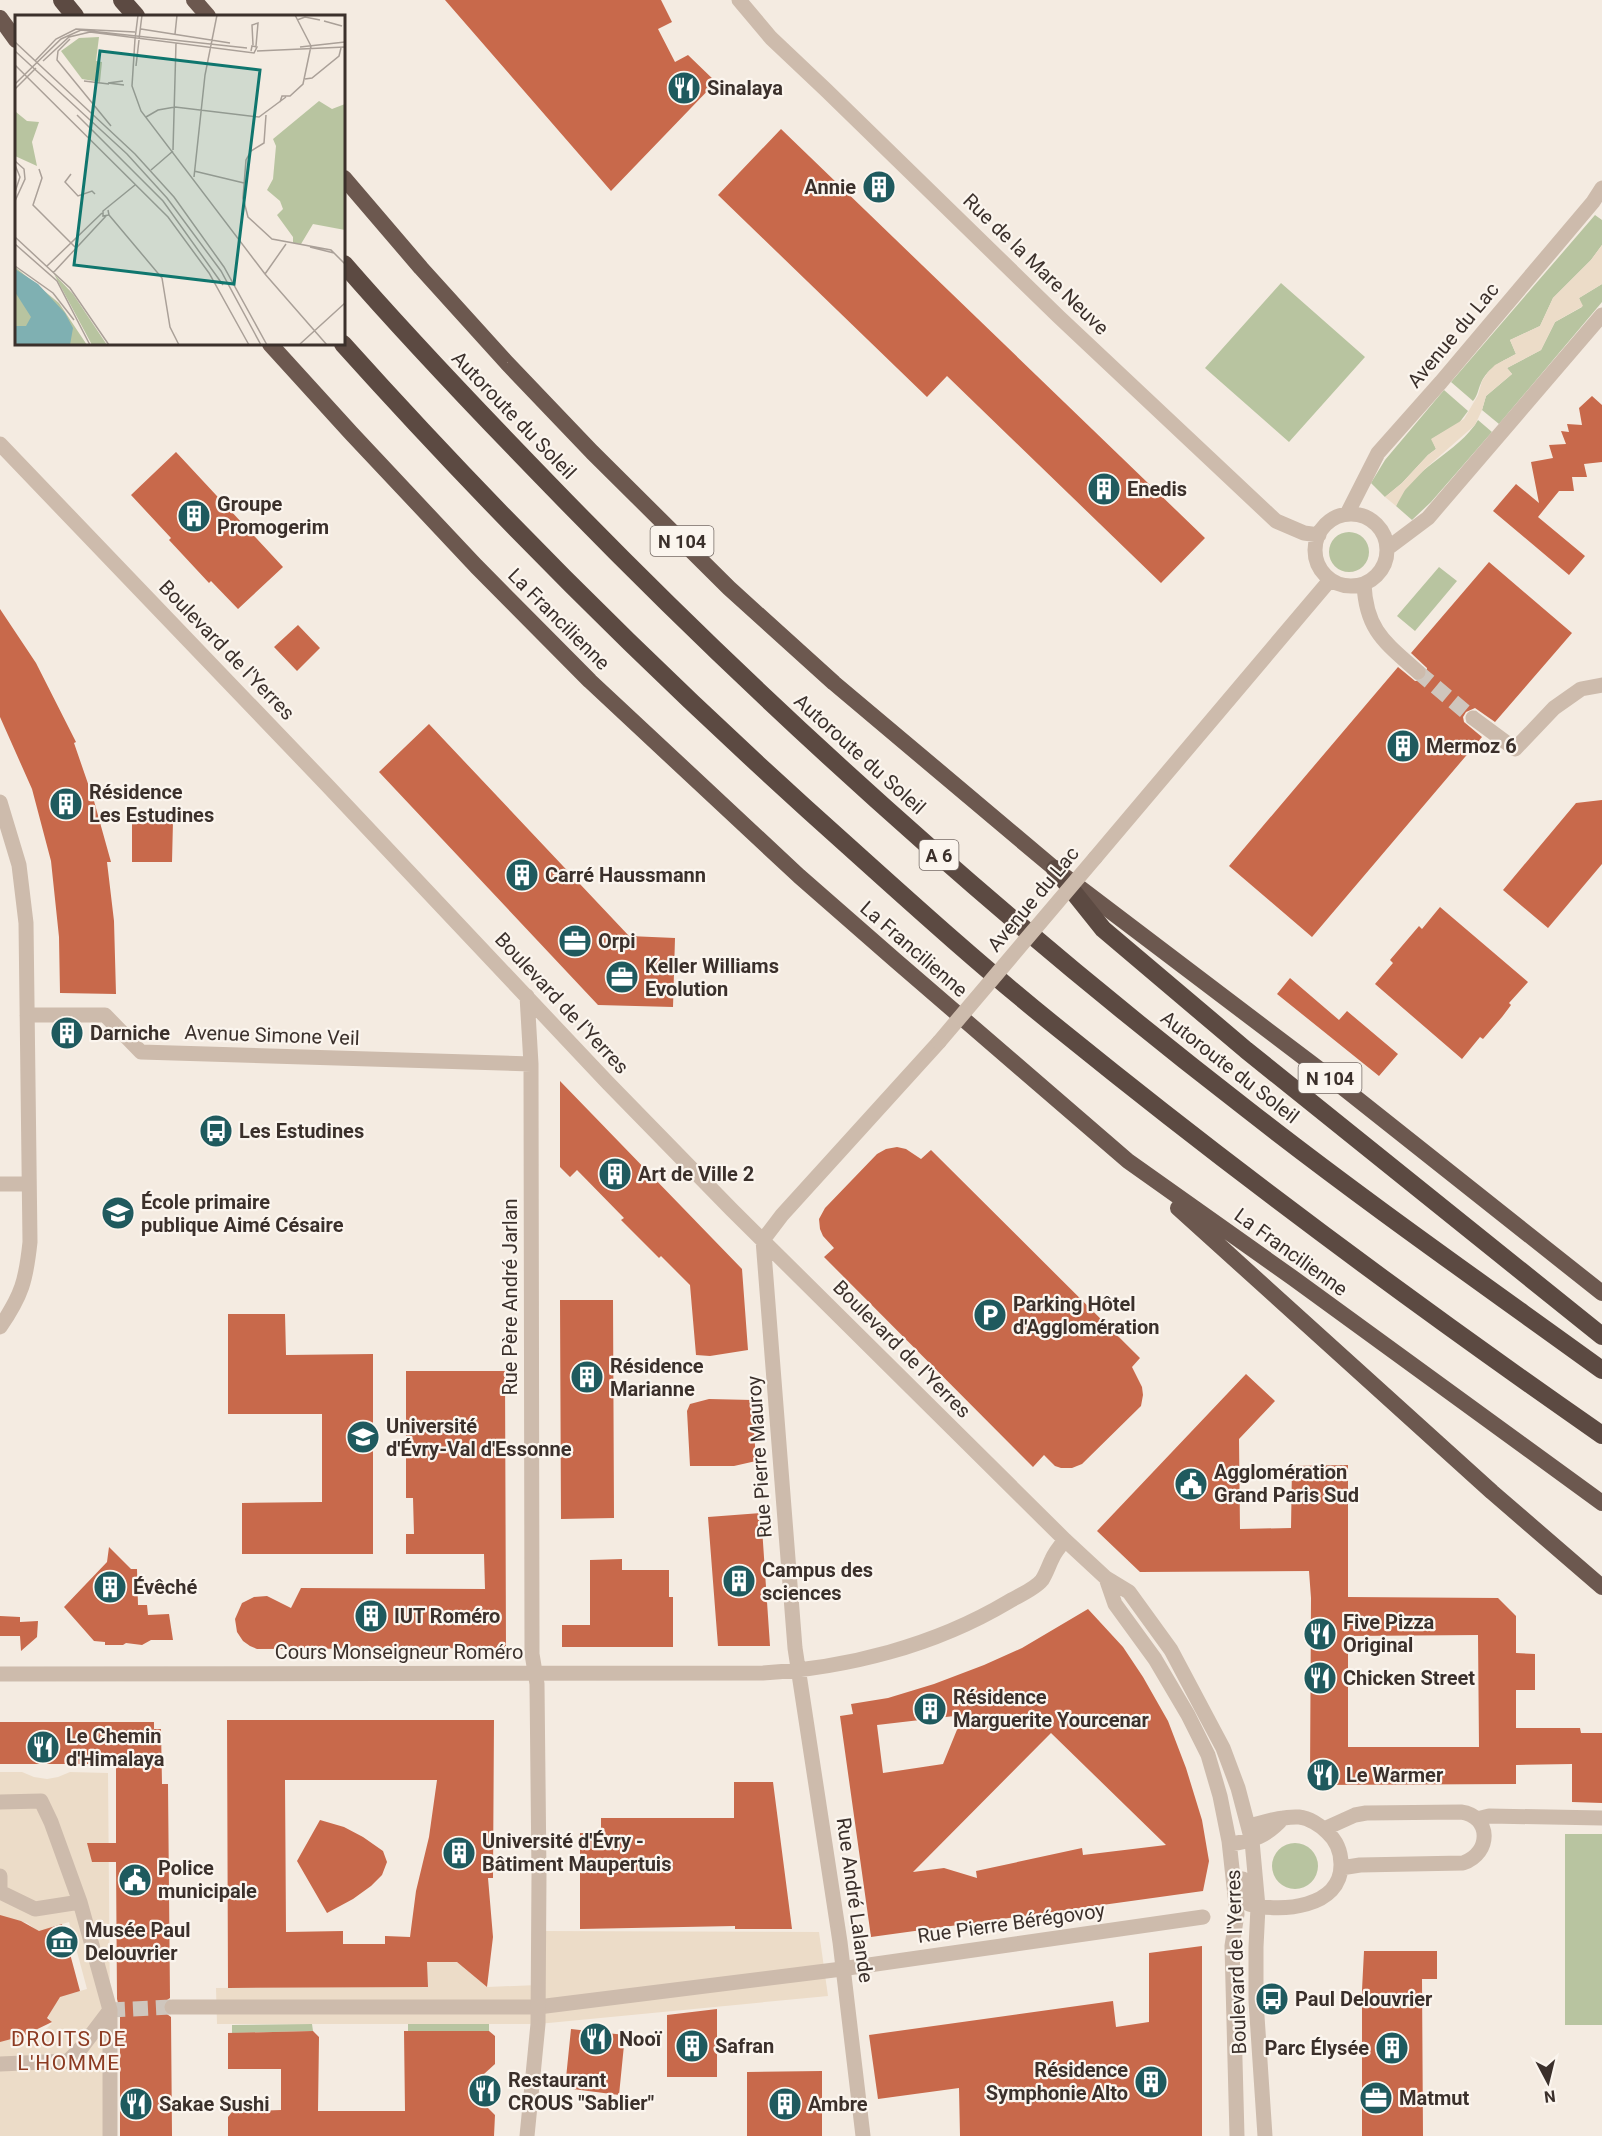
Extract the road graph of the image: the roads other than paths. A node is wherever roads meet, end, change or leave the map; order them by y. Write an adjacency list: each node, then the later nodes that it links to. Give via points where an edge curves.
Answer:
1 (62, 0): 5 (highway)
2 (122, 0): 6 (highway)
3 (194, 0): 7 (highway)
4 (739, 0): 18 (street, Rue de la Mare Neuve, via 771,38 1276,521)
5 (74, 15)
6 (135, 15)
7 (207, 15)
8 (0, 18): 9 (highway)
9 (15, 39)
10 (345, 179): 26 (highway, N 104, via 507,363 729,588 834,683)
11 (1602, 188): 17 (street, Avenue du Lac, via 1378,453)
12 (345, 265): 37 (highway, Autoroute du Soleil / A 6, via 454,386 637,575 969,883 1249,1111)
13 (1602, 315): 19 (street, via 1428,518)
14 (271, 345): 30 (highway, La Francilienne, via 476,566 598,689 799,876)
15 (344, 345): 38 (highway, via 587,602 762,769 938,927 1214,1153)
16 (0, 444): 27 (street, Boulevard de l'Yerres)
17 (1347, 514): 18 (street, via 1326,524); 19 (street, via 1359,515 1377,525)
18 (1319, 535): 20 (street, via 1317,561)
19 (1388, 548): 21 (street, via 1383,568)
20 (1330, 580): 21 (street, via 1343,586); 33 (street, Avenue du Lac, bridge, via 939,1042)
21 (1364, 584): 22 (street, via 1372,626)
22 (1418, 672)
23 (1602, 685): 24 (street, via 1581,689 1554,708 1515,749)
24 (1473, 718)
25 (0, 802): 28 (street, via 19,865 26,923)
26 (1055, 869): 34 (highway, N 104, via 1336,1082); 36 (highway, via 1112,937 1255,1058)
27 (527, 996): 29 (street, Rue Père André Jarlan); 33 (street, Boulevard de l'Yerres)
28 (27, 1015): 29 (street, Avenue Simone Veil, via 105,1015 141,1052); 32 (street)
29 (531, 1064): 46 (street, Rue Père André Jarlan, via 532,1654)
30 (1128, 1161): 41 (highway, La Francilienne); 44 (highway)
31 (0, 1184): 32 (street)
32 (28, 1184): 35 (street, via 27,1275 15,1305)
33 (763, 1240): 42 (street, Boulevard de l'Yerres); 45 (street, Rue Pierre Mauroy)
34 (1602, 1293)
35 (0, 1327)
36 (1602, 1336)
37 (1602, 1370)
38 (1558, 1404): 39 (highway); 40 (highway)
39 (1602, 1435)
40 (1602, 1443)
41 (1602, 1503)
42 (1065, 1540): 43 (street, Boulevard de l'Yerres); 45 (street, Cours Monseigneur Roméro, via 1042,1580 964,1626 887,1652)
43 (1106, 1578): 52 (street, Boulevard de l'Yerres, via 1115,1604 1215,1752); 52 (street, Boulevard de l'Yerres, via 1129,1592 1171,1650 1223,1748 1238,1788)
44 (1602, 1587)
45 (799, 1671): 46 (street, Cours Monseigneur Roméro); 58 (street, Rue André Lalande)
46 (536, 1673): 47 (street, Cours Monseigneur Roméro); 60 (street, Rue Père André Jarlan)
47 (0, 1674)
48 (0, 1802): 55 (street, via 41,1801)
49 (1602, 1818): 50 (street)
50 (1477, 1819): 51 (street, via 1471,1813 1461,1812 1366,1813); 53 (street, via 1482,1828 1482,1849 1463,1863)
51 (1324, 1828): 52 (street, via 1300,1817 1283,1818 1274,1828); 53 (street, via 1341,1851)
52 (1242, 1839): 56 (street, Boulevard de l'Yerres); 66 (street, Boulevard de l'Yerres, via 1232,1946)
53 (1341, 1868): 56 (street, via 1334,1886 1317,1901)
54 (0, 1876): 55 (street, via 0,1892 35,1910)
55 (80, 1902): 61 (street)
56 (1258, 1907): 67 (street, Boulevard de l'Yerres, via 1256,2001)
57 (1203, 1917): 58 (street, Rue Pierre Bérégovoy)
58 (843, 1968): 60 (street, Rue Pierre Bérégovoy); 65 (street, Rue André Lalande)
59 (172, 2007): 60 (street, Rue Pierre Bérégovoy)
60 (538, 2007): 64 (street, Rue Père André Jarlan)
61 (110, 2010): 62 (street, via 68,2061); 63 (street)
62 (0, 2064)
63 (110, 2136)
64 (527, 2136)
65 (863, 2136)
66 (1237, 2136)
67 (1265, 2136)

